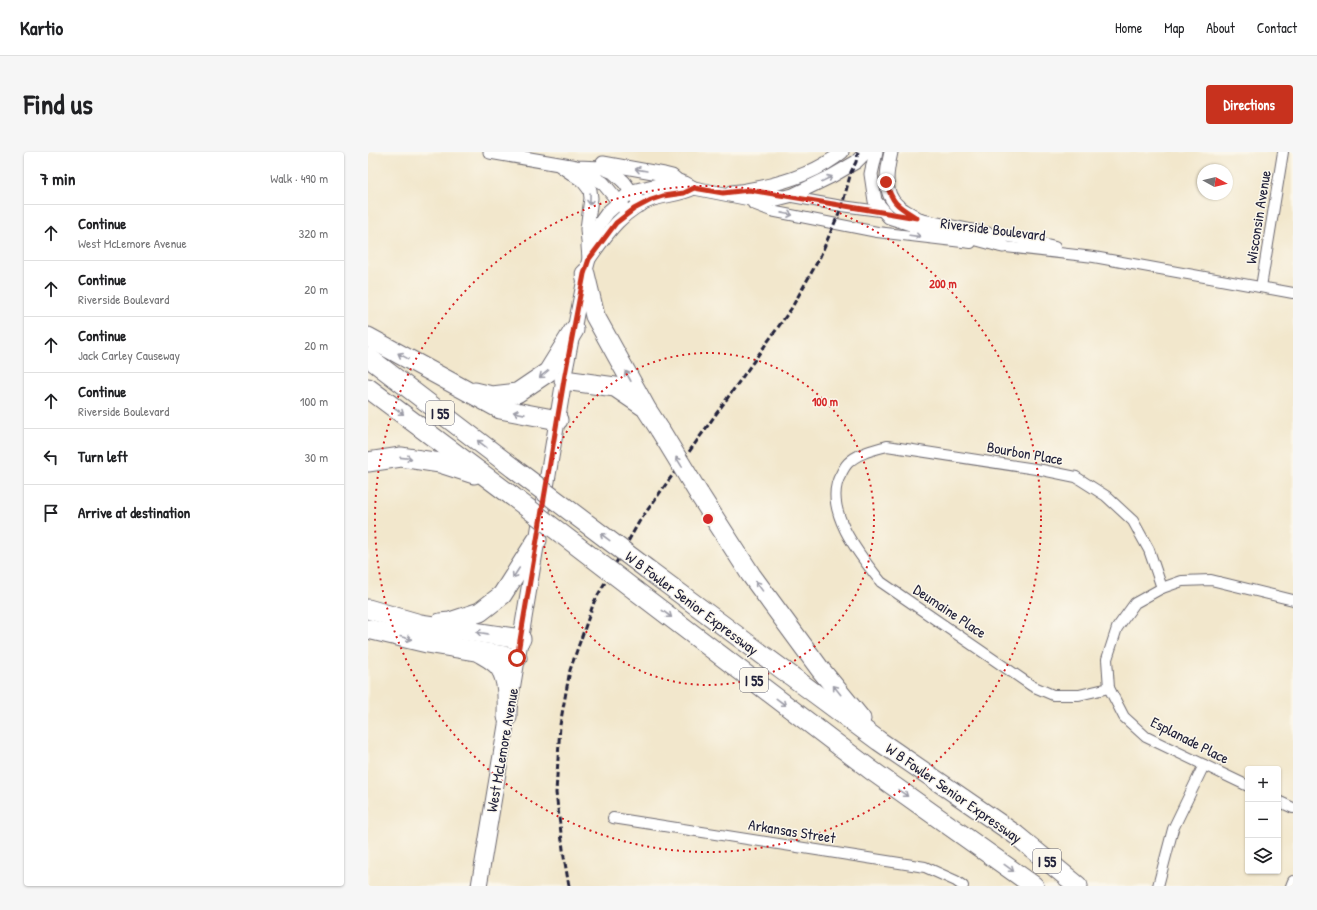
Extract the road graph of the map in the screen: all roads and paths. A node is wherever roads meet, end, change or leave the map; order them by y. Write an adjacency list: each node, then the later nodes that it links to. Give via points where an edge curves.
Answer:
1 (490, 152): 7 (street)
2 (842, 152): 11 (street, via 812,172)
3 (866, 152): 14 (street, one-way to 3, via 832,176 856,162)
4 (876, 152): 17 (street, via 871,174 875,201)
5 (891, 152): 19 (street, via 886,182 890,197 897,206)
6 (1284, 152): 23 (street, Wisconsin Avenue)
7 (556, 163): 8 (street); 9 (street, Riverside Boulevard, one-way to 7, via 672,176 606,163 574,160); 22 (street, one-way to 22, via 583,181 590,190)
8 (576, 167): 12 (street, via 603,168 613,172); 15 (street, via 603,183)
9 (678, 181): 10 (street, Riverside Boulevard); 12 (street)
10 (694, 188): 13 (street, Riverside Boulevard); 16 (street, West McLemore Avenue, via 684,193 663,196)
11 (749, 190): 13 (street); 14 (street, Riverside Boulevard)
12 (632, 191): 15 (street, West McLemore Avenue); 16 (street)
13 (723, 193): 14 (street, via 765,202); 20 (street, Riverside Boulevard, one-way to 20, via 771,211 877,232)
14 (786, 197): 17 (street, Riverside Boulevard)
15 (619, 201): 18 (street); 22 (street, West McLemore Avenue, via 595,230)
16 (642, 205): 18 (street, West McLemore Avenue)
17 (883, 212): 19 (street, Riverside Boulevard); 20 (street, via 889,217 920,228)
18 (629, 213): 22 (street, West McLemore Avenue, via 616,223)
19 (917, 218): 21 (street, Riverside Boulevard)
20 (1003, 246): 21 (street, Riverside Boulevard)
21 (1094, 257): 23 (street, Riverside Boulevard)
22 (587, 260): 25 (street, West McLemore Avenue); 31 (highway, one-way to 22, via 595,316)
23 (1261, 287): 24 (street, Riverside Boulevard)
24 (1293, 293)
25 (574, 330): 28 (street, West McLemore Avenue); 30 (highway, one-way to 30, via 548,372 517,393 492,396)
26 (368, 337): 30 (highway, one-way to 26)
27 (368, 357): 47 (highway, W B Fowler Senior Expressway / I 55, one-way to 27, bridge, via 512,468)
28 (564, 380): 31 (highway, via 616,387); 32 (main road, West McLemore Avenue)
29 (368, 388): 34 (highway, W B Fowler Senior Expressway / I 55, one-way to 34)
30 (462, 389): 32 (highway, one-way to 30, via 500,409)
31 (647, 410): 47 (highway, one-way to 31, bridge, via 820,669 756,582)
32 (558, 420): 36 (main road, West McLemore Avenue)
33 (368, 462): 34 (highway, one-way to 34, via 401,457 440,463)
34 (489, 478): 56 (highway, W B Fowler Senior Expressway / I 55, one-way to 56, bridge, via 871,770)
35 (838, 480): 37 (street, Bourbon Place, via 847,464 865,452 887,446 1076,477 1106,496 1133,521 1149,550); 45 (street, Deumaine Place, via 835,499 839,518 862,559 881,582 1032,686 1053,695 1079,695)
36 (537, 540): 40 (highway, one-way to 40, via 502,595 480,612 450,622); 42 (main road, West McLemore Avenue)
37 (1162, 588): 38 (street, Esplanade Place, via 1182,581 1211,580); 45 (street, Esplanade Place, via 1135,603 1117,628 1107,659)
38 (1293, 600)
39 (368, 609): 40 (highway)
40 (420, 624): 42 (highway, one-way to 40)
41 (368, 629): 43 (highway, one-way to 43, via 427,644)
42 (521, 639): 44 (main road, West McLemore Avenue)
43 (479, 652): 44 (highway); 46 (highway, via 500,668 507,697)
44 (517, 658): 46 (main road, West McLemore Avenue)
45 (1109, 688): 48 (street, Esplanade Place, via 1124,717 1146,737)
46 (507, 717): 54 (main road, West McLemore Avenue)
47 (879, 741): 57 (highway, W B Fowler Senior Expressway / I 55, via 1016,835)
48 (1204, 765): 49 (street, Esplanade Place); 58 (street, via 1173,829)
49 (1245, 785)
50 (1280, 802): 51 (street)
51 (1293, 808)
52 (613, 818): 55 (street, Arkansas Street, via 925,867)
53 (1293, 881): 59 (street)
54 (479, 886)
55 (962, 886)
56 (1034, 886)
57 (1078, 886)
58 (1158, 886)
59 (1291, 886)

